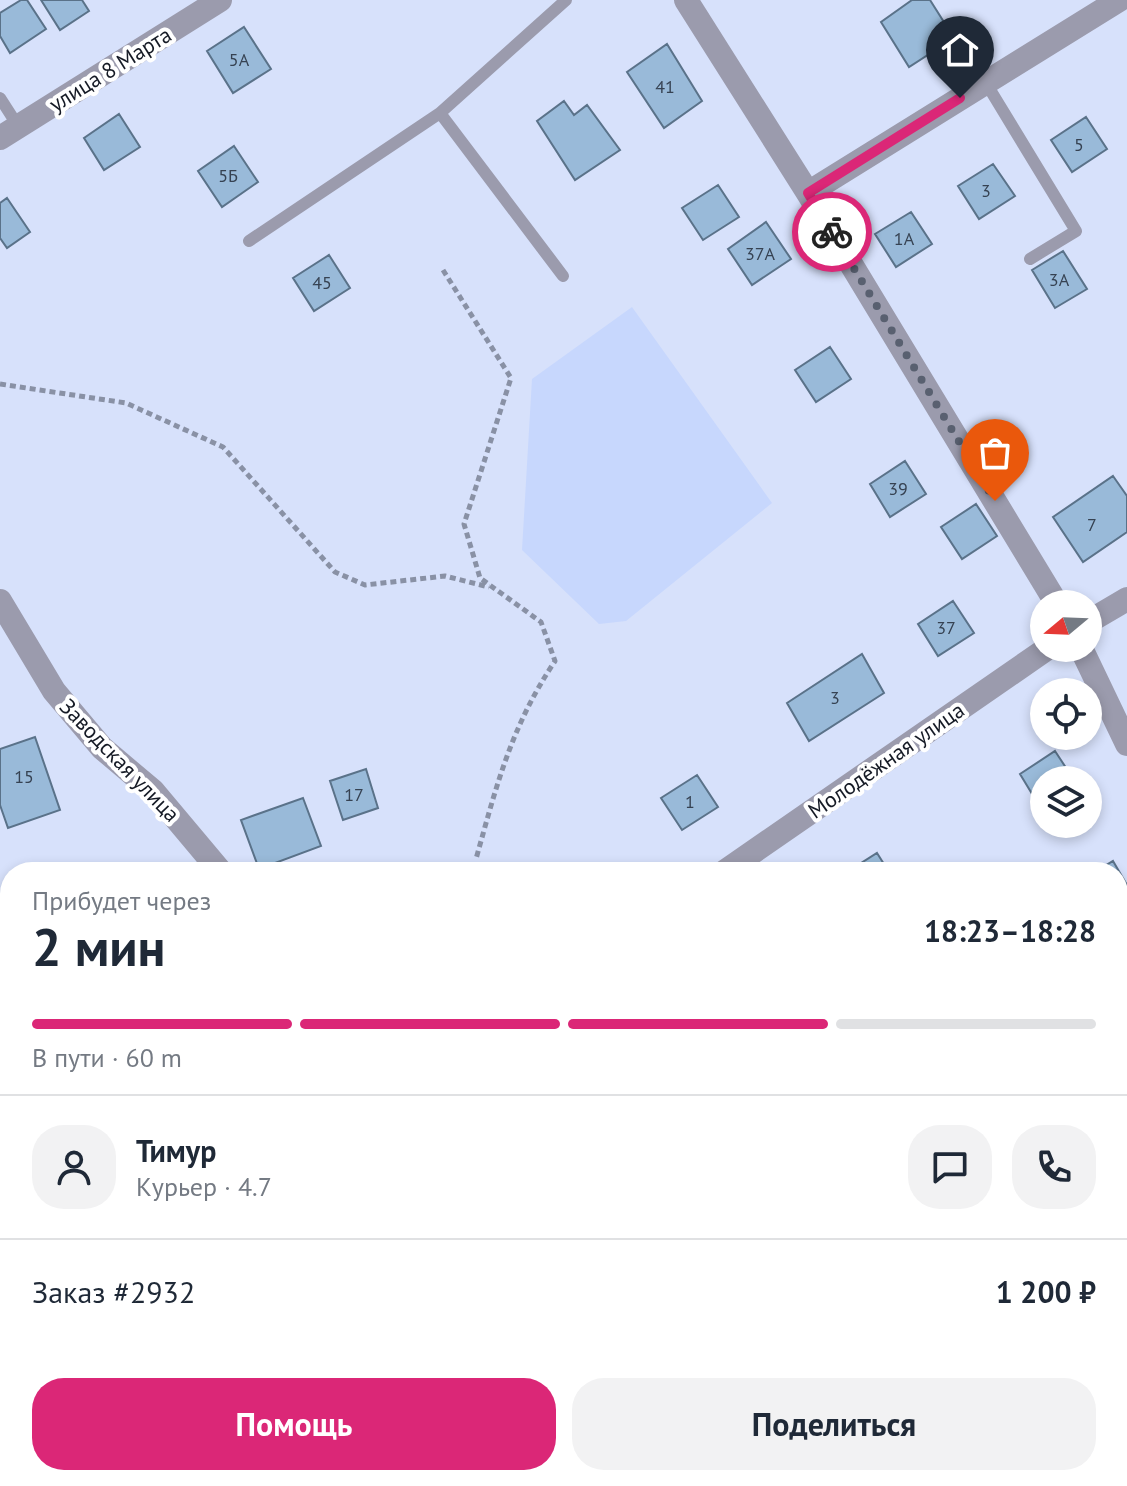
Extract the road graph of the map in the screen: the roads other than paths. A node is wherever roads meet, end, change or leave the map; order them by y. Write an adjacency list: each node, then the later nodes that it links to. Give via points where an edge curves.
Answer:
1 (220, 0): 8 (street, улица 8 Марта)
2 (566, 0): 7 (lane)
3 (686, 0): 9 (street)
4 (1119, 0): 5 (street)
5 (986, 83): 9 (street); 11 (lane, via 1076,231)
6 (0, 98): 8 (lane)
7 (440, 113): 10 (lane); 12 (lane)
8 (9, 132)
9 (808, 193): 13 (street)
10 (249, 241)
11 (1030, 259)
12 (563, 276)
13 (1049, 590)
14 (1127, 599): 16 (street)
15 (0, 601): 20 (street, Заводская улица, via 54,691 102,748 153,791)
16 (1102, 614)
17 (1030, 660): 21 (street, Молодёжная улица)
18 (1088, 662): 19 (street)
19 (1127, 744)
20 (213, 862)
21 (738, 862)

